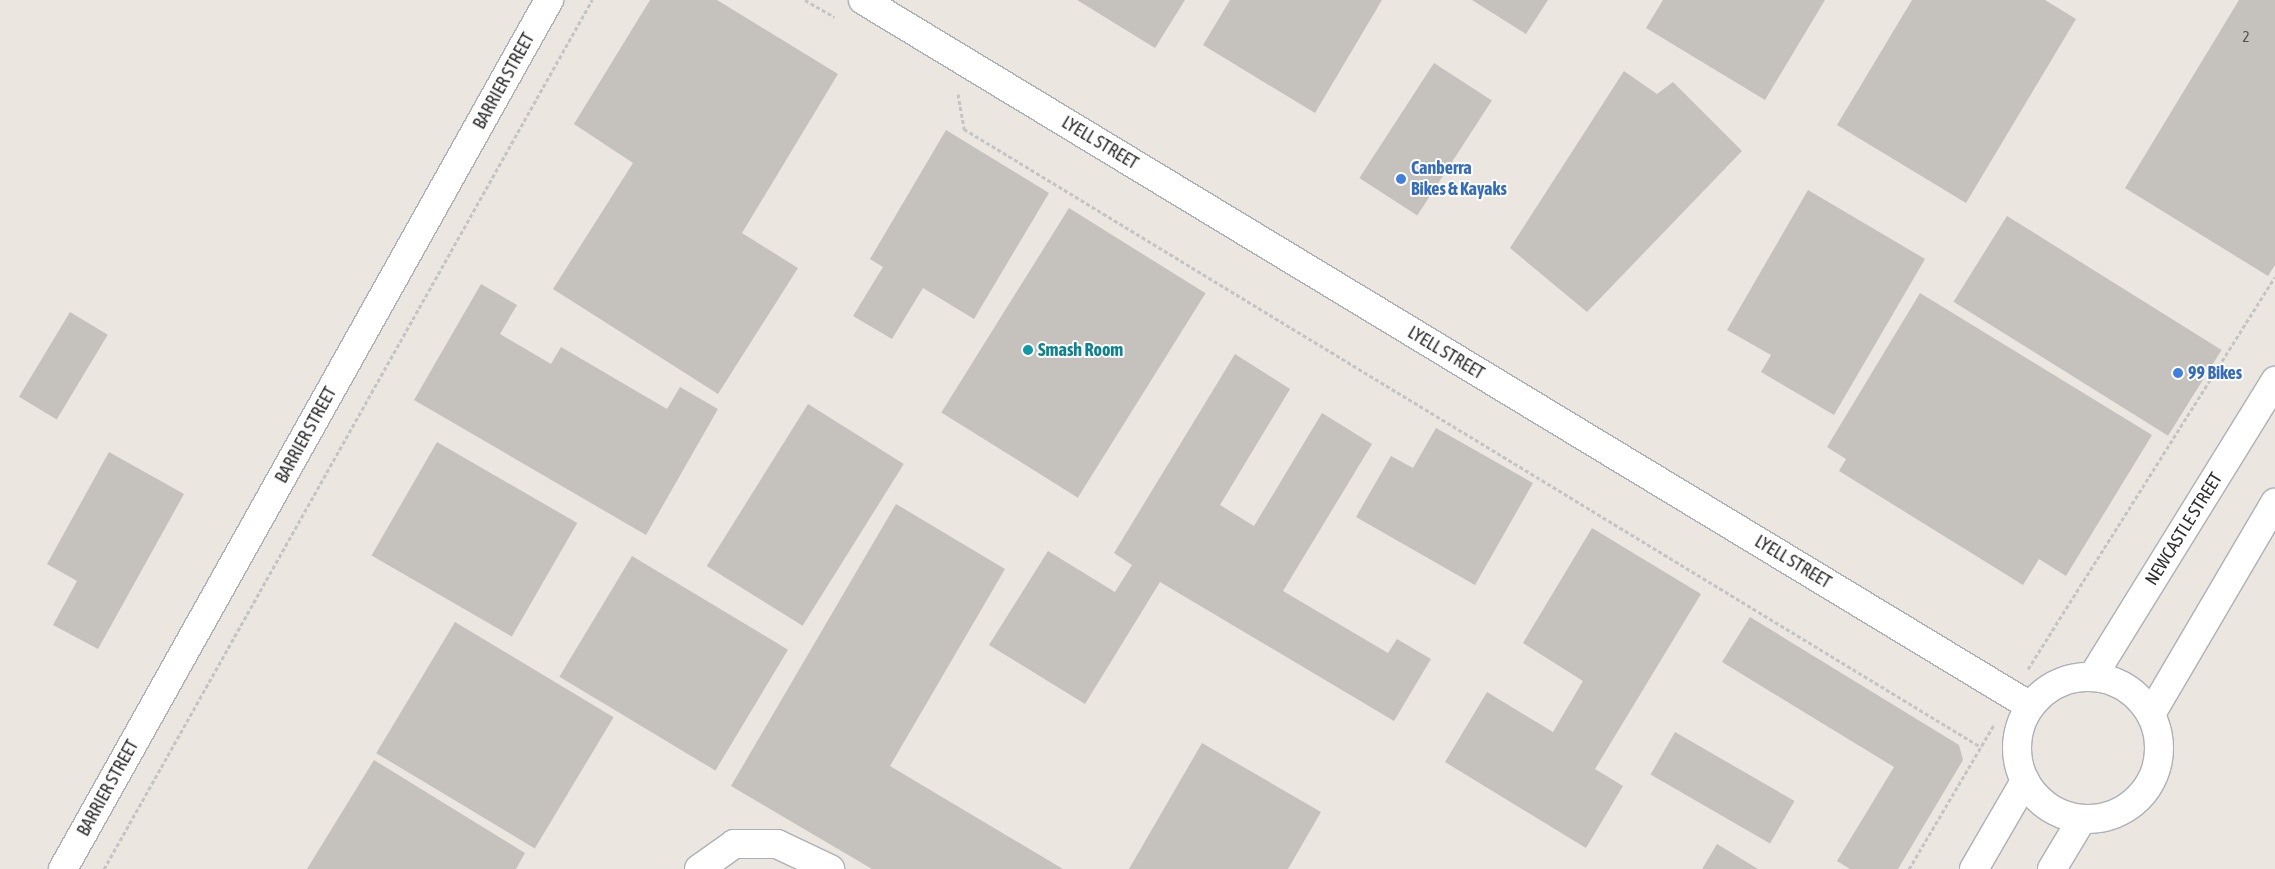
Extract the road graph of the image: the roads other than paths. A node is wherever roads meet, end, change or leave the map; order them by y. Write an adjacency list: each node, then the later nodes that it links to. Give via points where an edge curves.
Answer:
1 (549, 0): 10 (street, BARRIER STREET)
2 (863, 0): 6 (street, LYELL STREET)
3 (2275, 382): 5 (street, NEWCASTLE STREET)
4 (2275, 503): 7 (street)
5 (2093, 676): 6 (street, via 2064,680 2040,695); 7 (street, via 2127,688)
6 (2021, 700): 8 (street, via 2018,763)
7 (2151, 714): 9 (street, via 2159,751 2148,787 2135,802 2119,812 2101,819)
8 (2025, 782): 9 (street, via 2048,808); 13 (street)
9 (2082, 820): 14 (street)
10 (63, 869)
11 (699, 869): 12 (street, via 734,844 777,844)
12 (830, 869)
13 (1974, 869)
14 (2052, 869)

